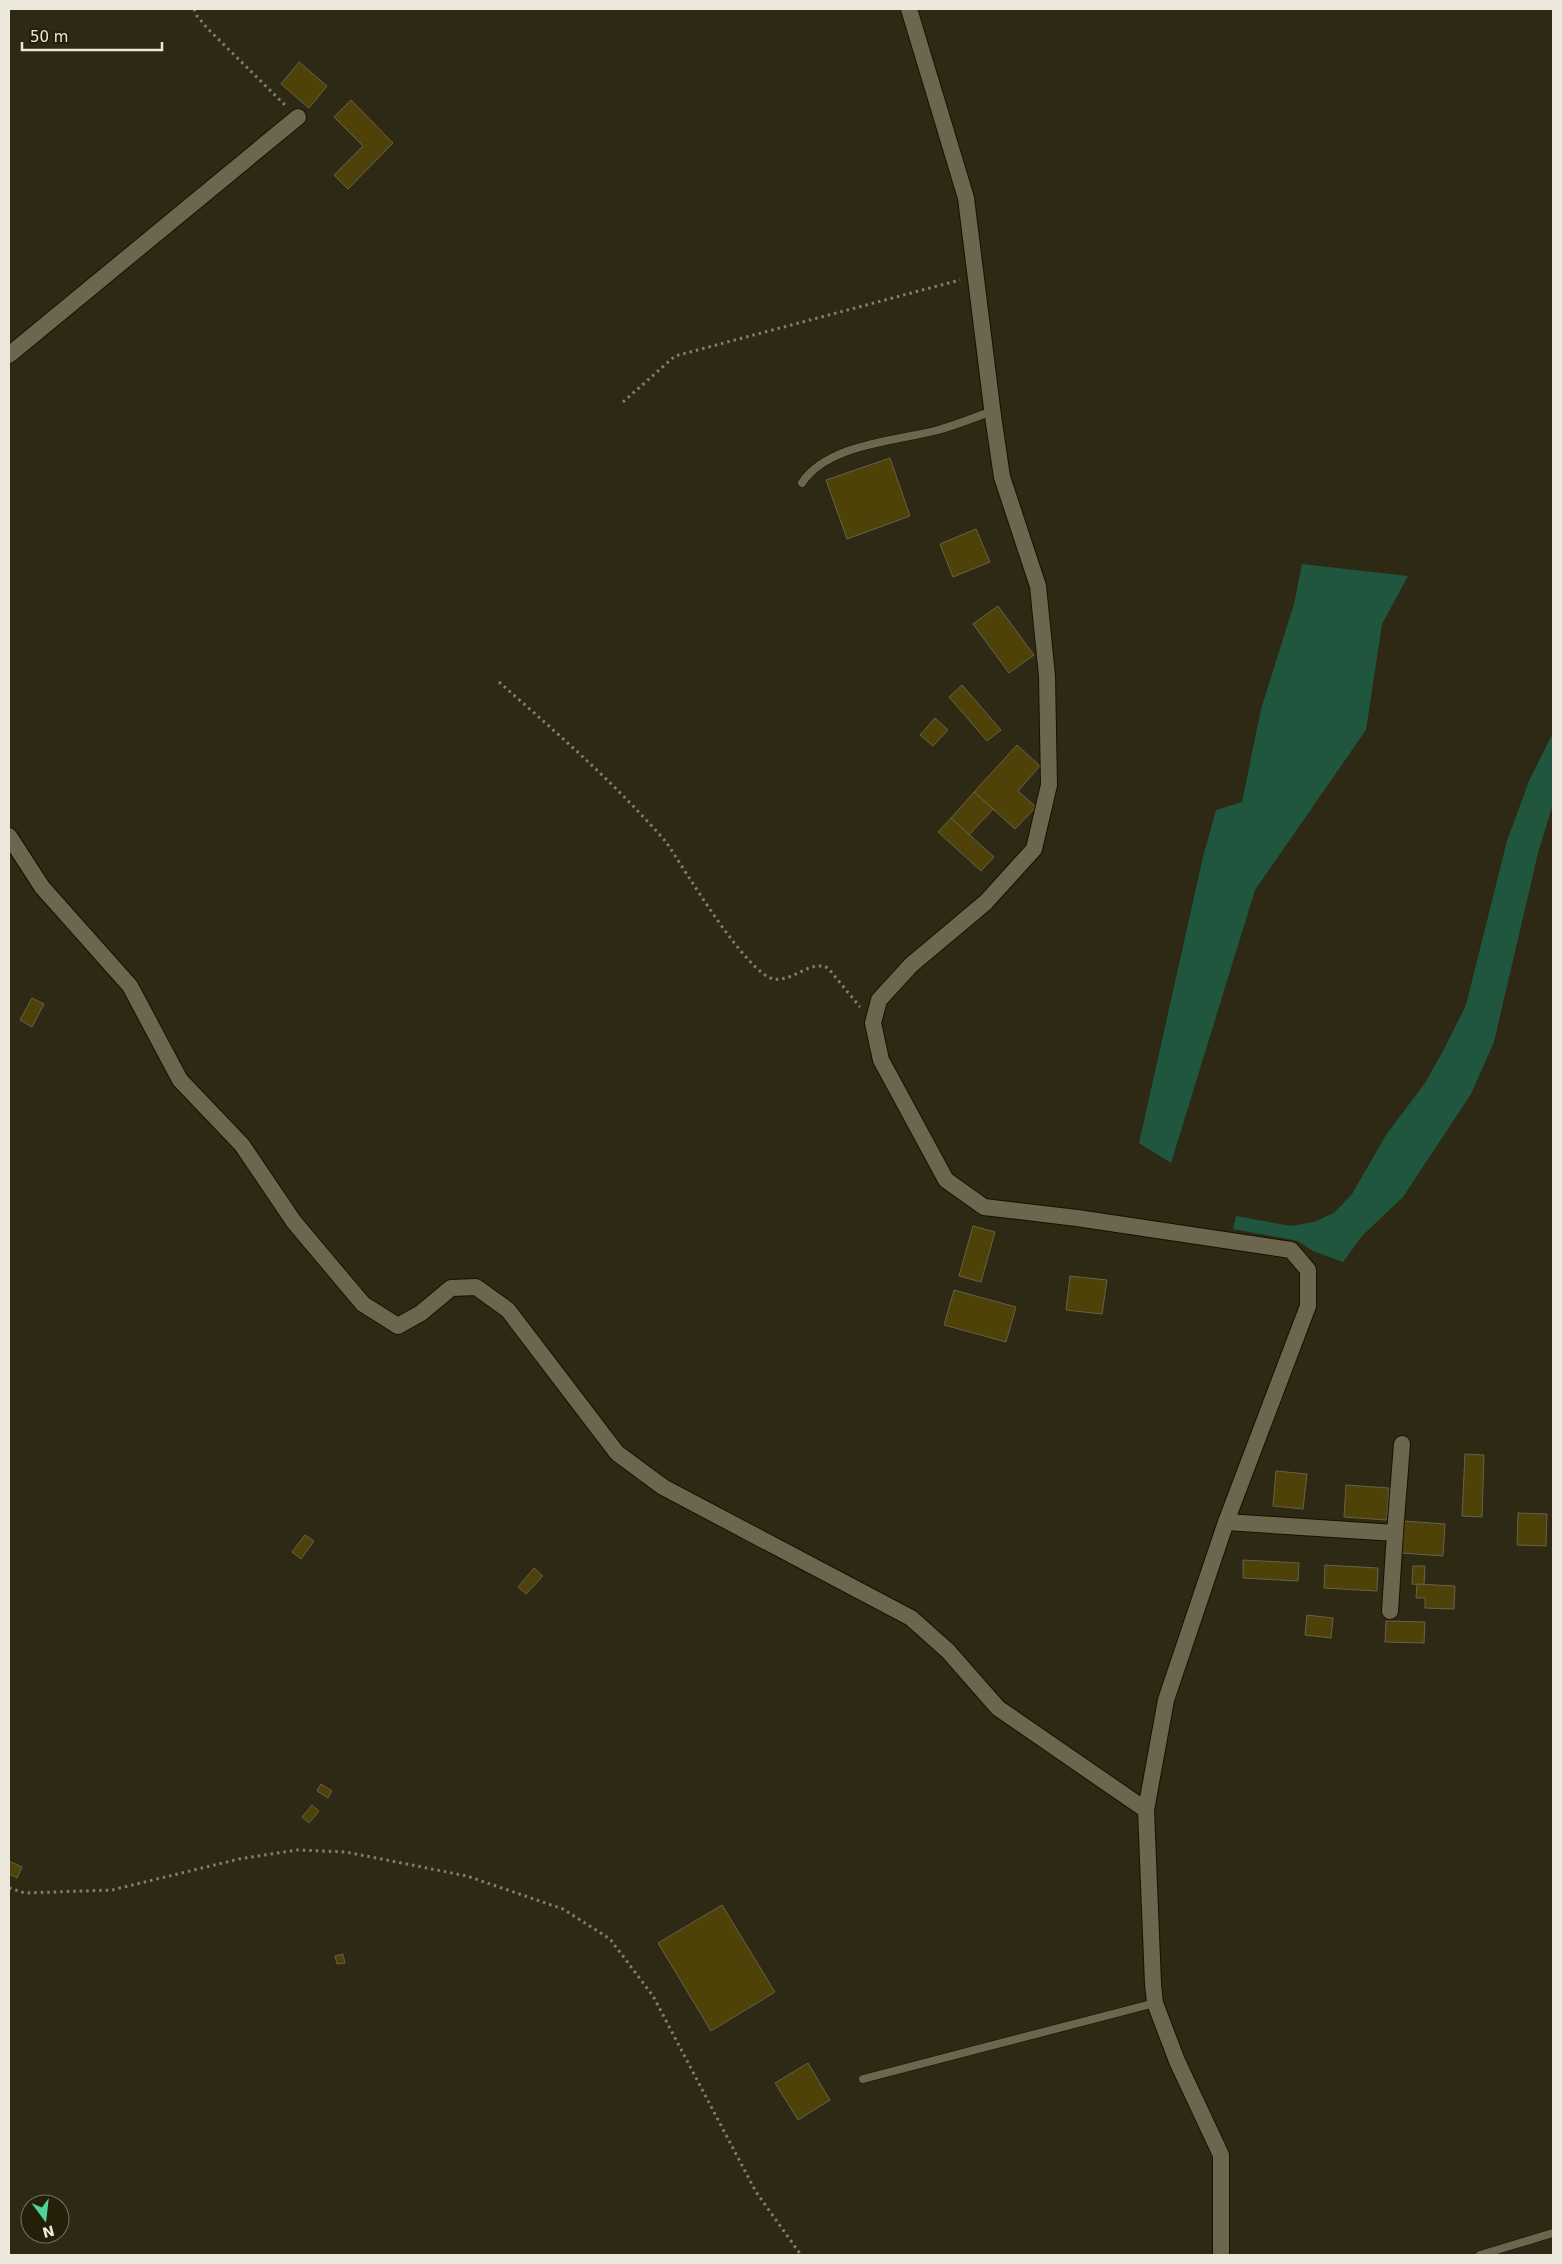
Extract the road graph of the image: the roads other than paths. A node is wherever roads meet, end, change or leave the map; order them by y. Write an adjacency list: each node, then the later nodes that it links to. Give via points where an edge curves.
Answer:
1 (909, 9): 4 (street, via 966,198)
2 (298, 118): 3 (street)
3 (9, 355)
4 (992, 411): 5 (lane, via 937,430 840,455 814,468); 8 (street, via 1002,477 1038,586 1047,676 1049,785 1034,849 986,902 911,966 879,1000 873,1023 881,1060 946,1180 984,1207 1291,1250 1308,1270 1308,1306)
5 (802, 483)
6 (9, 836): 11 (street, via 42,887 130,986 180,1080 242,1144 294,1222 363,1304 398,1326 421,1313 451,1288 476,1287 508,1310 617,1453 663,1487 911,1618 948,1651 998,1708)
7 (1402, 1444): 9 (street)
8 (1226, 1522): 9 (street); 11 (street, via 1166,1700)
9 (1395, 1534): 10 (street)
10 (1390, 1611)
11 (1146, 1810): 12 (street)
12 (1155, 2003): 13 (lane); 15 (street, via 1177,2060 1222,2156)
13 (863, 2079)
14 (1553, 2233): 16 (lane)
15 (1220, 2255)
16 (1480, 2255)

